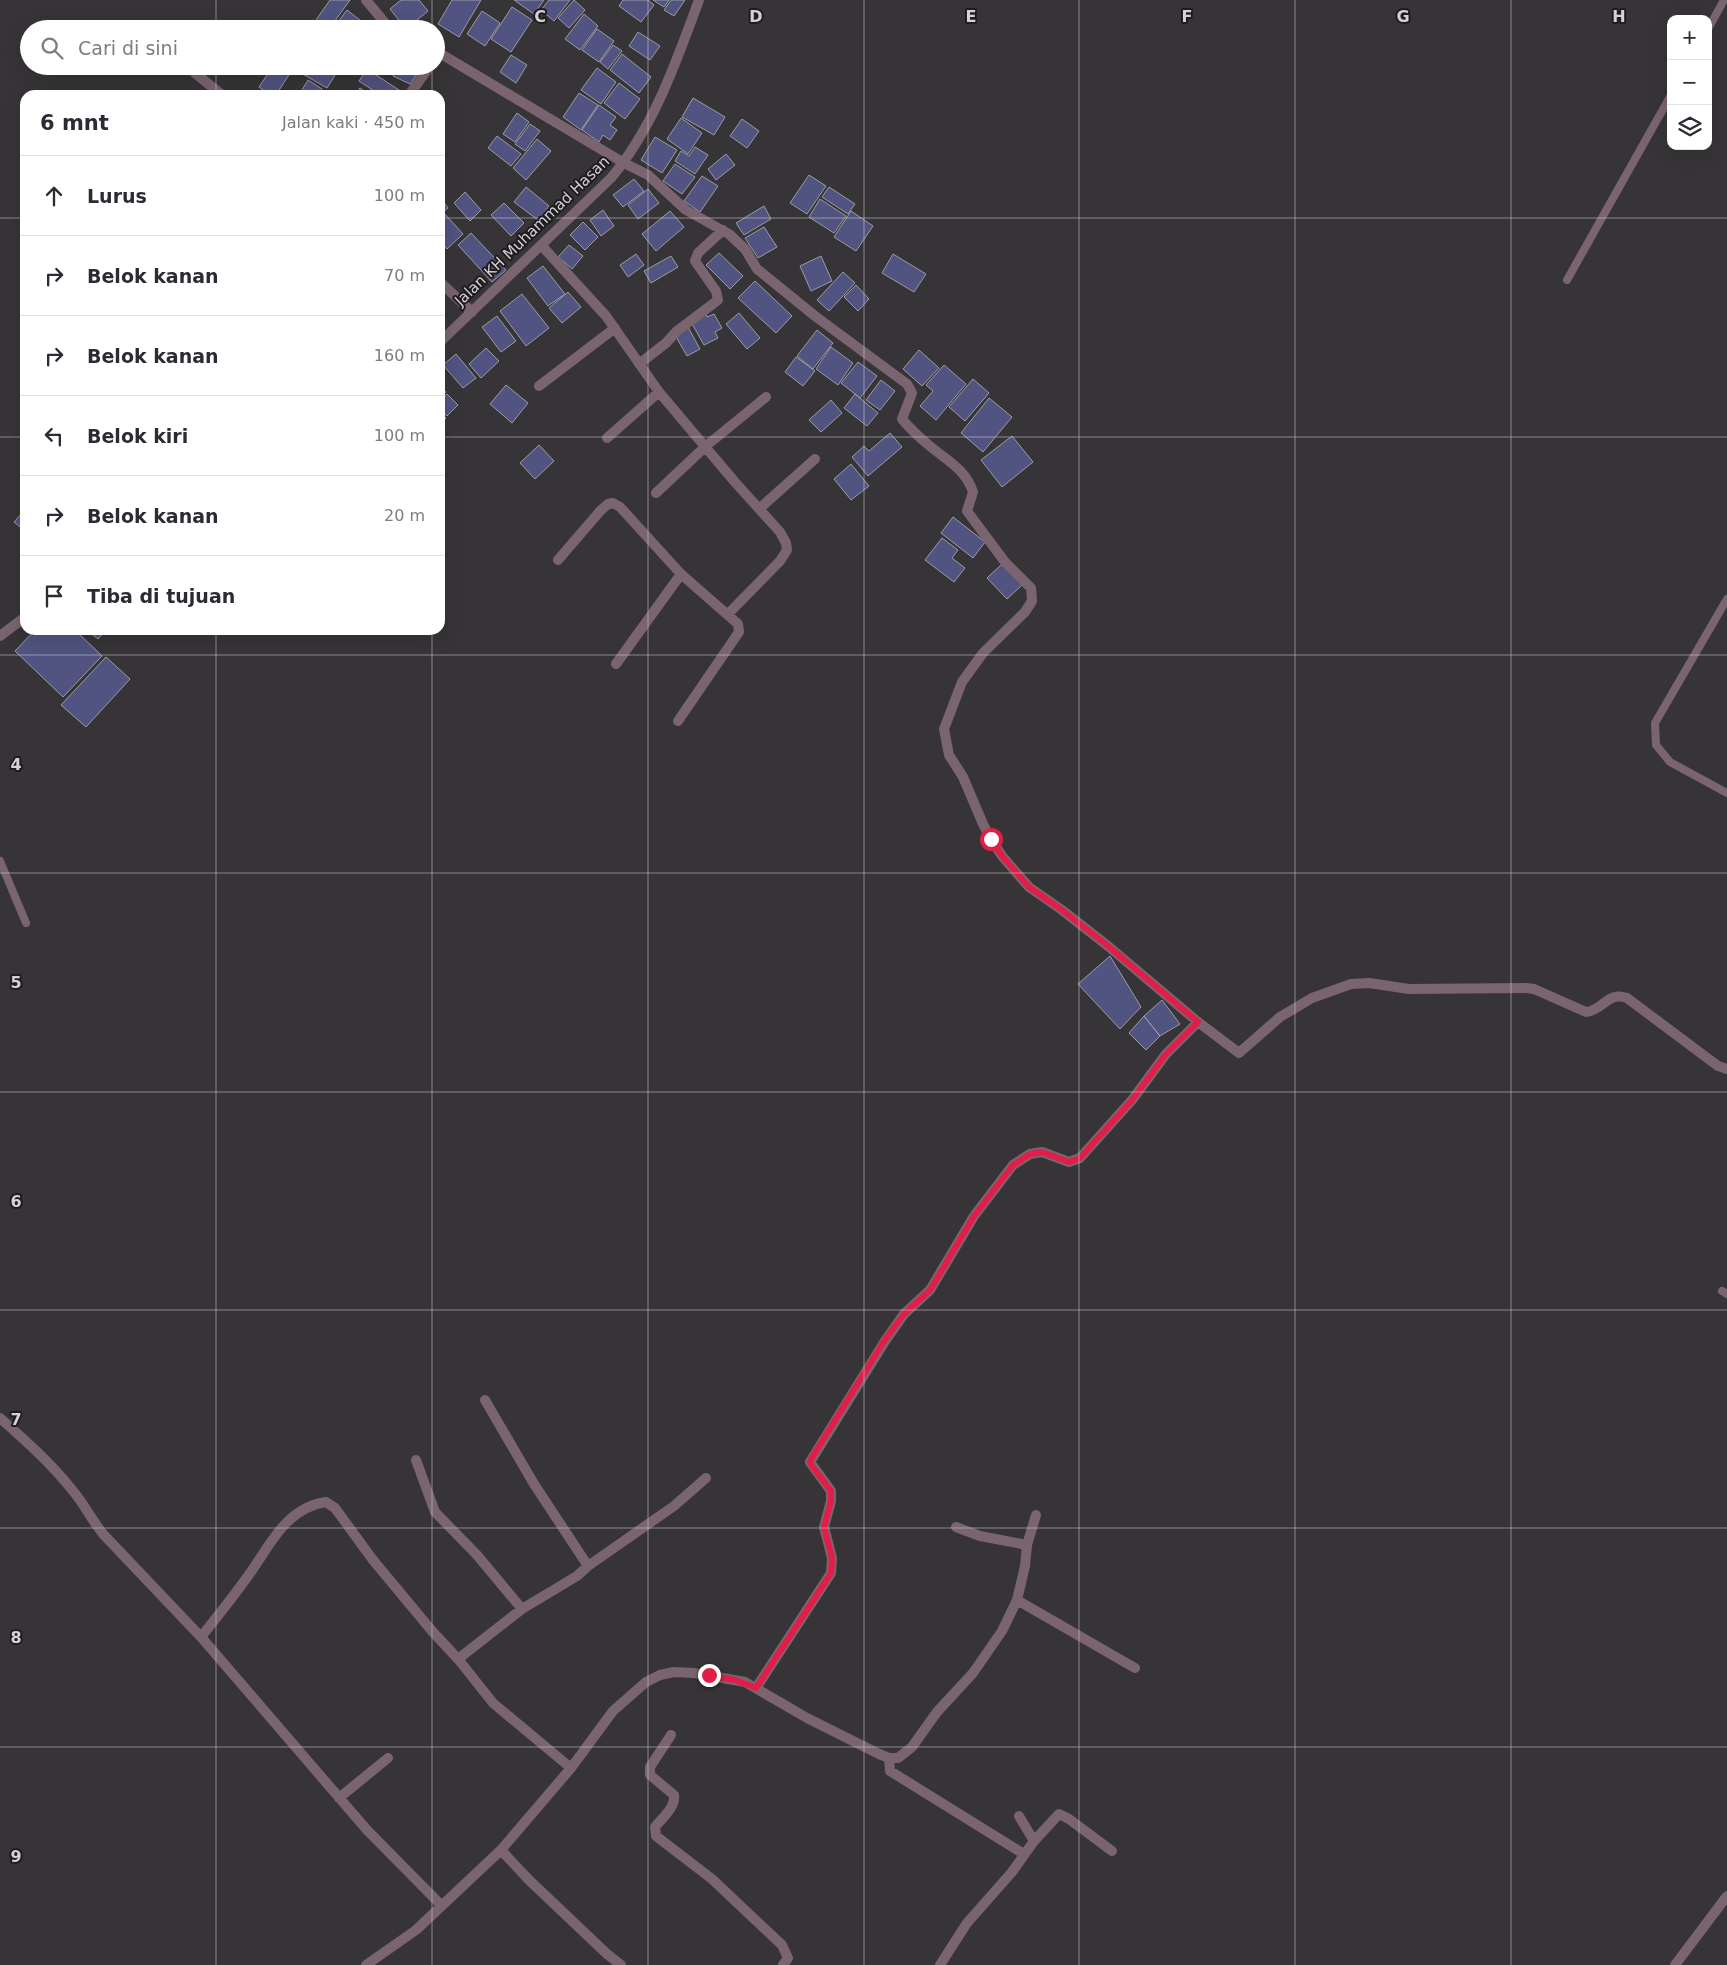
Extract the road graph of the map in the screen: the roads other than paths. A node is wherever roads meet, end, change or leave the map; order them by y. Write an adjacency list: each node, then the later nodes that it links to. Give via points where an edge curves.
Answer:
1 (366, 0): 4 (street)
2 (699, 0): 12 (street, Jalan KH Muhammad Hasan, via 662,94)
3 (1724, 0): 5 (lane)
4 (383, 20)
5 (1712, 21)
6 (445, 58): 12 (street)
7 (197, 75): 9 (street)
8 (423, 75): 10 (street)
9 (216, 90)
10 (412, 90)
11 (1667, 102): 15 (lane)
12 (624, 163): 13 (street, via 648,175 686,210); 14 (street, Jalan KH Muhammad Hasan)
13 (722, 230): 20 (street, via 694,261 716,291 718,300 676,331); 40 (street, via 745,249 757,269 814,316 907,384 912,393 902,419 914,433 965,474 974,492 967,511 1005,562 1031,588 1030,606 983,653 962,682 944,729 949,755 991,839 1029,887 1108,946)
14 (541, 245): 17 (street, Jalan KH Muhammad Hasan); 18 (street, via 576,280)
15 (1567, 280)
16 (445, 287): 17 (street)
17 (472, 312): 19 (street, Jalan KH Muhammad Hasan)
18 (615, 328): 20 (street); 21 (street)
19 (445, 337)
20 (640, 364): 22 (street)
21 (539, 386)
22 (659, 392): 24 (street); 25 (street)
23 (766, 397): 25 (street)
24 (607, 438)
25 (706, 446): 27 (street); 28 (street)
26 (815, 459): 28 (street)
27 (656, 493)
28 (758, 509): 32 (street, via 780,532 787,550 767,576)
29 (558, 560): 30 (street, via 601,510 613,503 628,514)
30 (681, 574): 32 (street); 35 (street)
31 (1727, 599): 37 (lane, via 1655,723 1656,745 1670,762)
32 (728, 614): 36 (street, via 738,624 739,632)
33 (20, 621): 34 (street)
34 (0, 636)
35 (616, 664)
36 (678, 721)
37 (1727, 793)
38 (0, 861): 39 (lane)
39 (26, 923)
40 (1198, 1022): 41 (street, via 1239,1053 1280,1017 1312,998 1351,984 1370,983 1409,989 1526,988 1586,1012 1620,995 1718,1066); 55 (street, via 1166,1054 1132,1100 1080,1158 1069,1162 1042,1152 1030,1154 1013,1165 974,1216 930,1290 904,1314 884,1341 810,1462 831,1491 824,1527 832,1558 831,1573)
41 (1727, 1069)
42 (485, 1400): 49 (street, via 534,1484)
43 (0, 1418): 52 (street, via 51,1464 104,1535)
44 (416, 1460): 51 (street, via 435,1512)
45 (706, 1478): 49 (street, via 674,1506)
46 (1036, 1516): 48 (street)
47 (956, 1527): 48 (street, via 980,1536)
48 (1027, 1545): 50 (street)
49 (588, 1566): 51 (street, via 577,1576)
50 (1017, 1600): 54 (street); 58 (street, via 1002,1631 973,1673 937,1712 912,1747 898,1758)
51 (522, 1608): 53 (street)
52 (202, 1637): 53 (street, via 282,1527 300,1511 326,1502 335,1508 373,1560); 60 (street)
53 (458, 1659): 59 (street, via 493,1703)
54 (1135, 1668)
55 (756, 1688): 58 (street, via 826,1728); 59 (street, via 709,1675 674,1672 660,1675 646,1682 613,1711)
56 (670, 1735): 70 (street, via 650,1767 650,1775 674,1795 674,1804 655,1827 656,1836 712,1879 782,1946 788,1958)
57 (388, 1758): 60 (street)
58 (889, 1758): 65 (street, via 890,1771)
59 (571, 1768): 63 (street)
60 (339, 1798): 67 (street)
61 (1019, 1816): 62 (street)
62 (1034, 1841): 64 (street, via 1059,1814); 65 (street)
63 (501, 1850): 67 (street); 69 (street)
64 (1112, 1852)
65 (1024, 1854): 71 (street, via 967,1923)
66 (1727, 1896): 72 (street)
67 (442, 1906): 68 (street, via 416,1930)
68 (366, 1965)
69 (621, 1965)
70 (784, 1965)
71 (940, 1965)
72 (1675, 1965)

